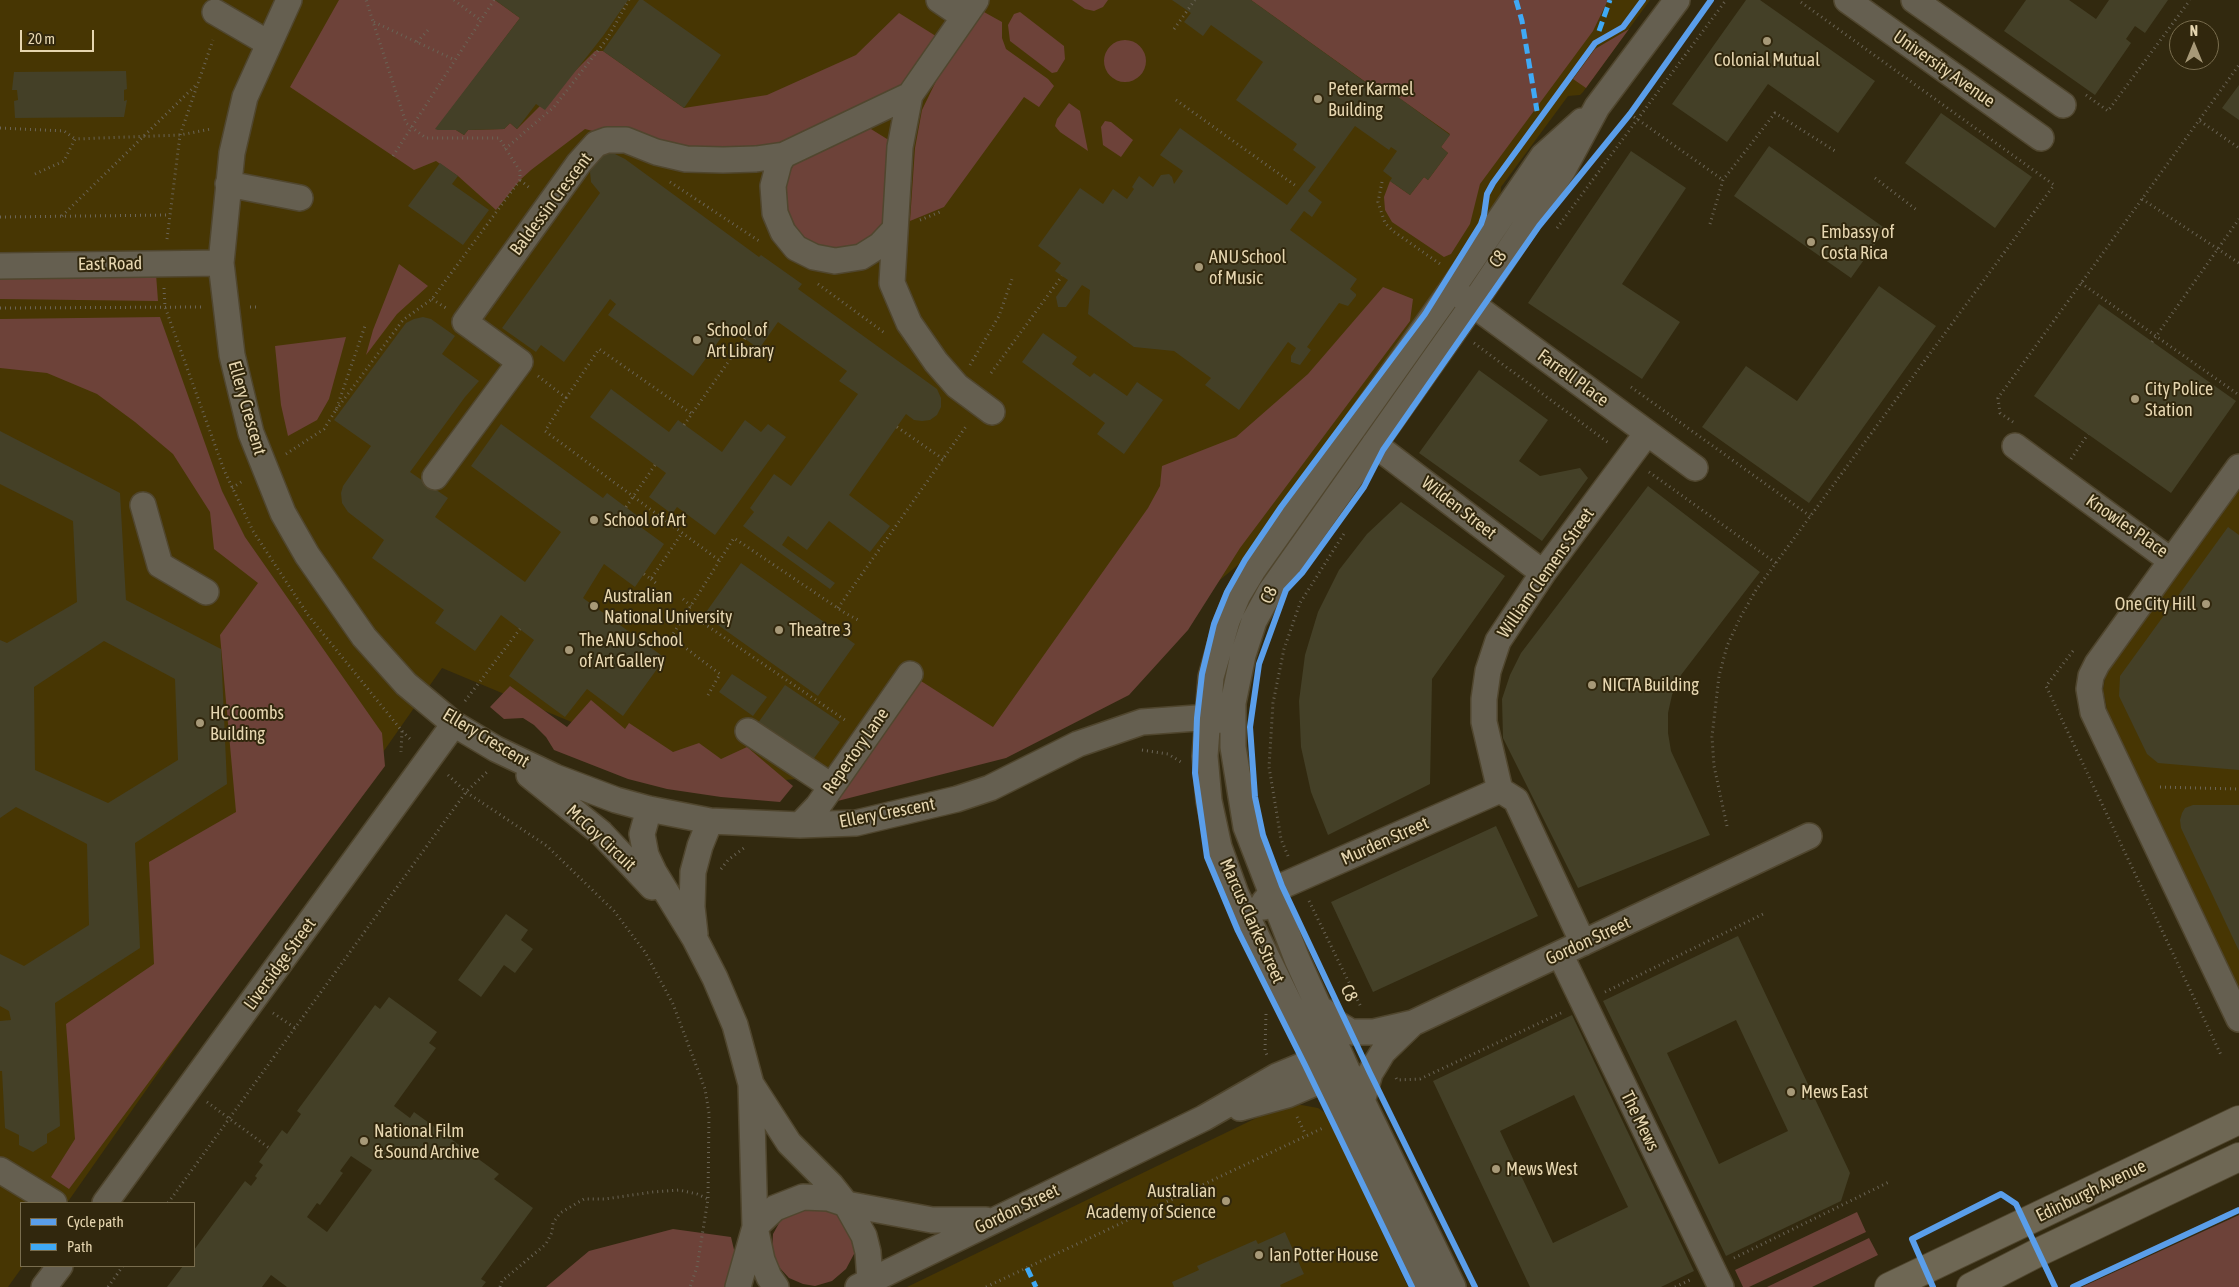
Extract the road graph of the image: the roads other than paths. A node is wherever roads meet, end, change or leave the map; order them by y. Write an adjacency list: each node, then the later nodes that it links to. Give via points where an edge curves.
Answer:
1 (289, 0): 8 (street, Ellery Crescent)
2 (940, 0): 6 (street)
3 (1677, 0): 11 (street, Marcus Clarke Street)
4 (1847, 0): 12 (street, University Avenue)
5 (1914, 0): 10 (street)
6 (970, 9): 9 (street)
7 (218, 14): 8 (street)
8 (268, 44): 14 (street, Ellery Crescent, via 246,98)
9 (910, 95): 13 (street); 17 (street, via 900,146)
10 (2063, 105)
11 (1597, 107): 20 (street, Marcus Clarke Street, via 1543,156); 21 (street, Marcus Clarke Street, via 1562,170)
12 (2041, 138)
13 (784, 155): 17 (street, via 775,176 774,203 778,223 796,248 814,258 845,260 871,251); 28 (street, Baldessin Crescent, via 731,160 686,158 656,152 626,140 607,140 596,144 465,322 520,362)
14 (226, 194): 15 (street); 16 (street); 18 (street, Ellery Crescent)
15 (300, 198)
16 (266, 205)
17 (894, 230): 22 (street, via 892,284 909,323 957,386)
18 (221, 263): 19 (street, East Road); 36 (street, Ellery Crescent, via 232,355 240,390 251,433 283,513 307,555 364,637 406,684)
19 (0, 266)
20 (1450, 279): 21 (street, Farrell Place); 34 (street, Marcus Clarke Street, via 1238,595 1211,677)
21 (1473, 304): 23 (street, Farrell Place); 25 (street, Marcus Clarke Street)
22 (992, 412)
23 (1647, 433): 27 (street, Farrell Place); 31 (street, William Clemens Street)
24 (2015, 434): 30 (street, Knowles Place)
25 (1374, 444): 31 (street, Wilden Street); 35 (street, Marcus Clarke Street, via 1258,614 1243,655)
26 (2239, 467): 30 (street, Knowles Place)
27 (1695, 468)
28 (436, 477)
29 (143, 505): 32 (street, via 160,565)
30 (2170, 560): 51 (street, via 2097,664 2091,676 2090,700)
31 (1543, 573): 40 (street, William Clemens Street, via 1498,641 1488,671 1484,722)
32 (206, 592)
33 (910, 674): 39 (street, Repertory Lane)
34 (1207, 719): 35 (street, Ellery Crescent); 43 (street, Ellery Crescent, via 1142,722 1108,732 990,788 909,811 856,823); 49 (street, Marcus Clarke Street, via 1205,756 1209,801 1219,847 1236,894)
35 (1232, 721): 45 (street, Marcus Clarke Street, via 1246,827)
36 (454, 724): 38 (street, Ellery Crescent); 63 (street, Liversidge Street)
37 (748, 731): 39 (street)
38 (496, 749): 41 (street, Ellery Crescent, via 563,780); 46 (street, McCoy Circuit, via 615,846)
39 (832, 786): 43 (street, Repertory Lane)
40 (1500, 790): 45 (street, Murden Street, via 1282,886); 47 (street, via 1516,800)
41 (649, 809): 42 (street, Ellery Crescent); 46 (street, McCoy Circuit, via 642,834 646,855)
42 (710, 821): 43 (street, Ellery Crescent); 46 (street, McCoy Circuit, via 693,872)
43 (800, 825)
44 (1809, 836): 47 (street, Gordon Street)
45 (1271, 894): 49 (street, via 1264,902 1263,912 1280,951); 50 (street, Marcus Clarke Street)
46 (695, 939): 56 (street, McCoy Circuit, via 716,978 735,1025)
47 (1583, 943): 48 (street, Gordon Street)
48 (1560, 954): 53 (street, Gordon Street); 71 (street, The Mews)
49 (1276, 975): 52 (street, Marcus Clarke Street)
50 (1319, 1005): 53 (street, Gordon Street, via 1341,1027); 54 (street, Marcus Clarke Street)
51 (2239, 1019)
52 (1298, 1021): 54 (street, Marcus Clarke Street); 55 (street, via 1295,1044)
53 (1378, 1042): 57 (street, via 1370,1073)
54 (1332, 1065): 55 (street, Gordon Street); 57 (street, Marcus Clarke Street); 58 (street, Gordon Street, via 1287,1096)
55 (1282, 1075): 58 (street, Gordon Street)
56 (751, 1084): 64 (street, McCoy Circuit, via 789,1143); 66 (street, McCoy Circuit)
57 (1354, 1109): 77 (street, Marcus Clarke Street); 78 (street, Marcus Clarke Street)
58 (1204, 1118): 65 (street, Gordon Street)
59 (2239, 1120): 67 (main road, Edinburgh Avenue)
60 (2239, 1157): 70 (main road, Edinburgh Avenue)
61 (0, 1170): 62 (street)
62 (52, 1202)
63 (106, 1202)
64 (846, 1204): 65 (street, via 932,1220); 66 (street, via 818,1197 797,1198 775,1208); 72 (street, McCoy Circuit, via 864,1236 868,1252)
65 (995, 1220): 72 (street, Gordon Street)
66 (755, 1227): 75 (street, McCoy Circuit); 76 (street, McCoy Circuit, via 764,1266)
67 (1995, 1237): 68 (main road, Edinburgh Avenue); 70 (main road)
68 (1959, 1254): 73 (main road); 79 (main road, Edinburgh Avenue)
69 (59, 1267): 74 (street)
70 (2009, 1267): 73 (main road, Edinburgh Avenue)
71 (1717, 1278)
72 (864, 1284)
73 (1974, 1286)
74 (44, 1287)
75 (738, 1287)
76 (776, 1287)
77 (1428, 1287)
78 (1453, 1287)
79 (1888, 1287)

